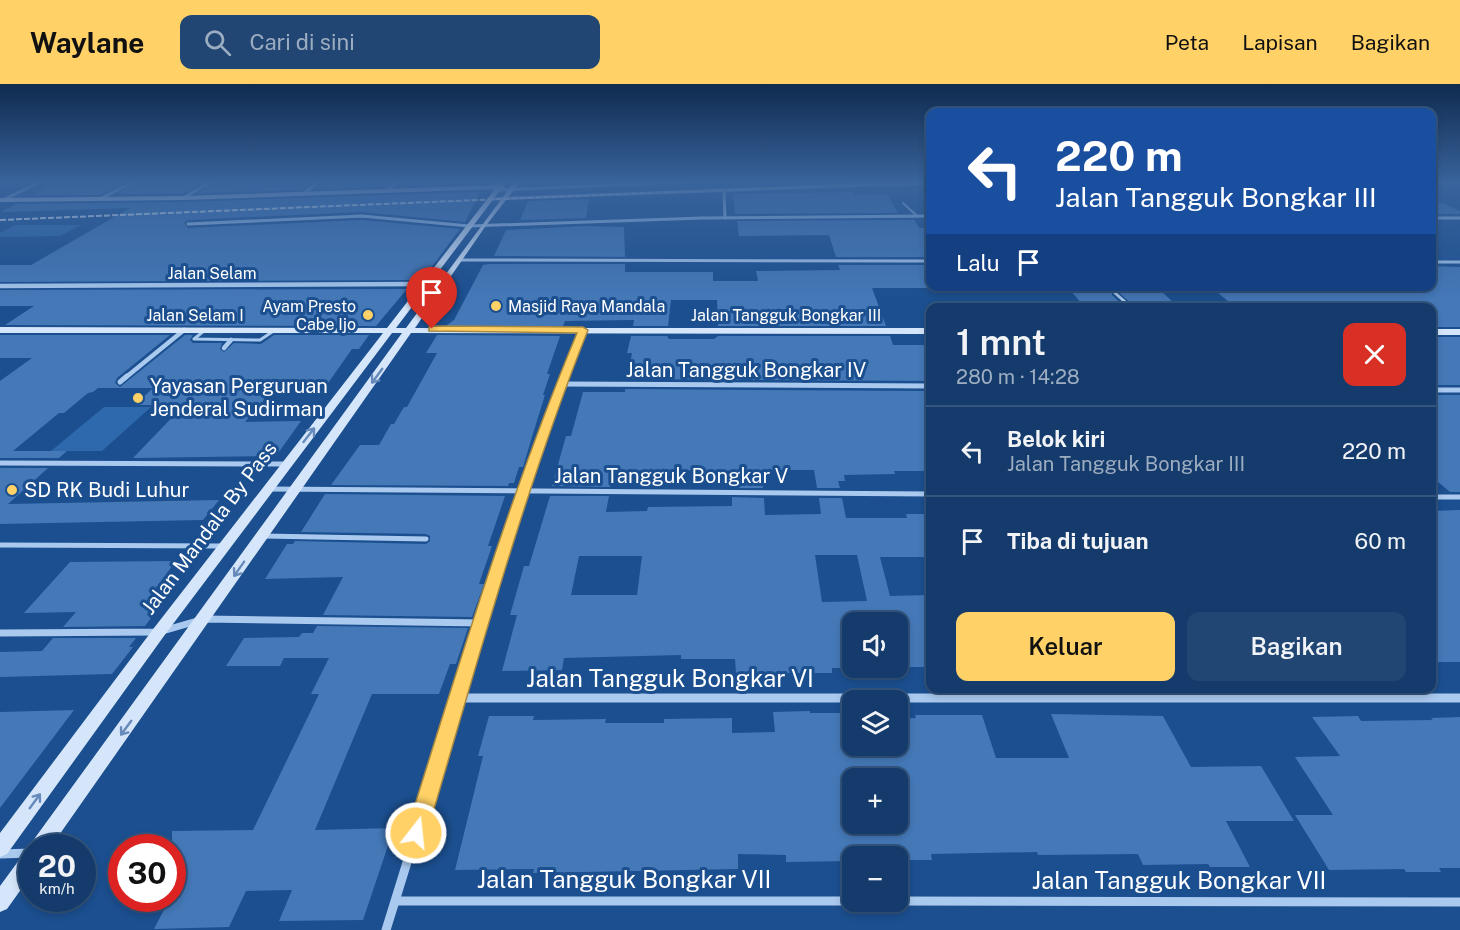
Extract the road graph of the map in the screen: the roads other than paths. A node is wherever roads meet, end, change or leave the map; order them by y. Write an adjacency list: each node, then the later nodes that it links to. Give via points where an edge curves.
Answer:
1 (243, 221): 6 (street)
2 (421, 221): 7 (street)
3 (473, 221): 7 (street, Jalan Mandala By Pass)
4 (487, 221): 8 (street)
5 (620, 221): 8 (street)
6 (188, 224)
7 (469, 226): 8 (street); 13 (street, Jalan Mandala By Pass)
8 (483, 226): 9 (street)
9 (459, 260): 10 (street); 18 (street)
10 (926, 261)
11 (1436, 262): 12 (street)
12 (1460, 262)
13 (425, 284): 14 (street, Jalan Selam); 17 (street, Jalan Mandala By Pass)
14 (0, 286)
15 (1115, 293): 16 (lane)
16 (1126, 303)
17 (390, 329): 18 (street, Jalan Tangguk Bongkar III); 22 (street, Jalan Selam I); 35 (street, Jalan Mandala By Pass, one-way to 17)
18 (411, 329): 23 (street, Jalan Tangguk Bongkar III); 37 (street, one-way to 37)
19 (0, 330): 20 (street, Jalan Selam I)
20 (184, 330): 21 (street, Jalan Selam I); 29 (street)
21 (205, 330): 22 (street, Jalan Selam I); 27 (lane, via 194,339)
22 (275, 330): 27 (lane, via 262,340)
23 (583, 330): 24 (street, Jalan Tangguk Bongkar III); 30 (street)
24 (926, 331)
25 (1436, 332): 26 (street)
26 (1460, 332)
27 (231, 340): 28 (street)
28 (224, 348)
29 (120, 382)
30 (561, 384): 31 (street, Jalan Tangguk Bongkar IV); 38 (street)
31 (926, 386)
32 (1436, 390): 33 (street)
33 (1460, 390)
34 (0, 463): 35 (street)
35 (286, 464): 36 (street, Jalan Mandala By Pass)
36 (268, 489): 37 (street, Jalan Tangguk Bongkar V); 45 (street, Jalan Mandala By Pass)
37 (295, 490): 38 (street, Jalan Tangguk Bongkar V); 42 (street)
38 (523, 492): 39 (street, Jalan Tangguk Bongkar V); 47 (street)
39 (926, 494)
40 (1436, 497): 41 (street)
41 (1460, 497)
42 (263, 536): 43 (lane); 46 (street, one-way to 46)
43 (426, 539)
44 (0, 546): 45 (lane)
45 (224, 546): 48 (street, Jalan Mandala By Pass)
46 (204, 619): 47 (street); 48 (street); 52 (street, one-way to 52)
47 (482, 623): 50 (street)
48 (159, 632): 49 (street); 53 (street, Jalan Mandala By Pass, one-way to 48)
49 (0, 633)
50 (456, 698): 51 (street, Jalan Tangguk Bongkar VI); 57 (street)
51 (1460, 698)
52 (49, 834)
53 (0, 848)
54 (0, 854): 55 (street)
55 (18, 854)
56 (18, 877): 59 (street)
57 (396, 901): 58 (street, Jalan Tangguk Bongkar VII); 62 (street)
58 (842, 901)
59 (0, 902)
60 (908, 902): 61 (street, Jalan Tangguk Bongkar VII)
61 (1460, 902)
62 (386, 930)

